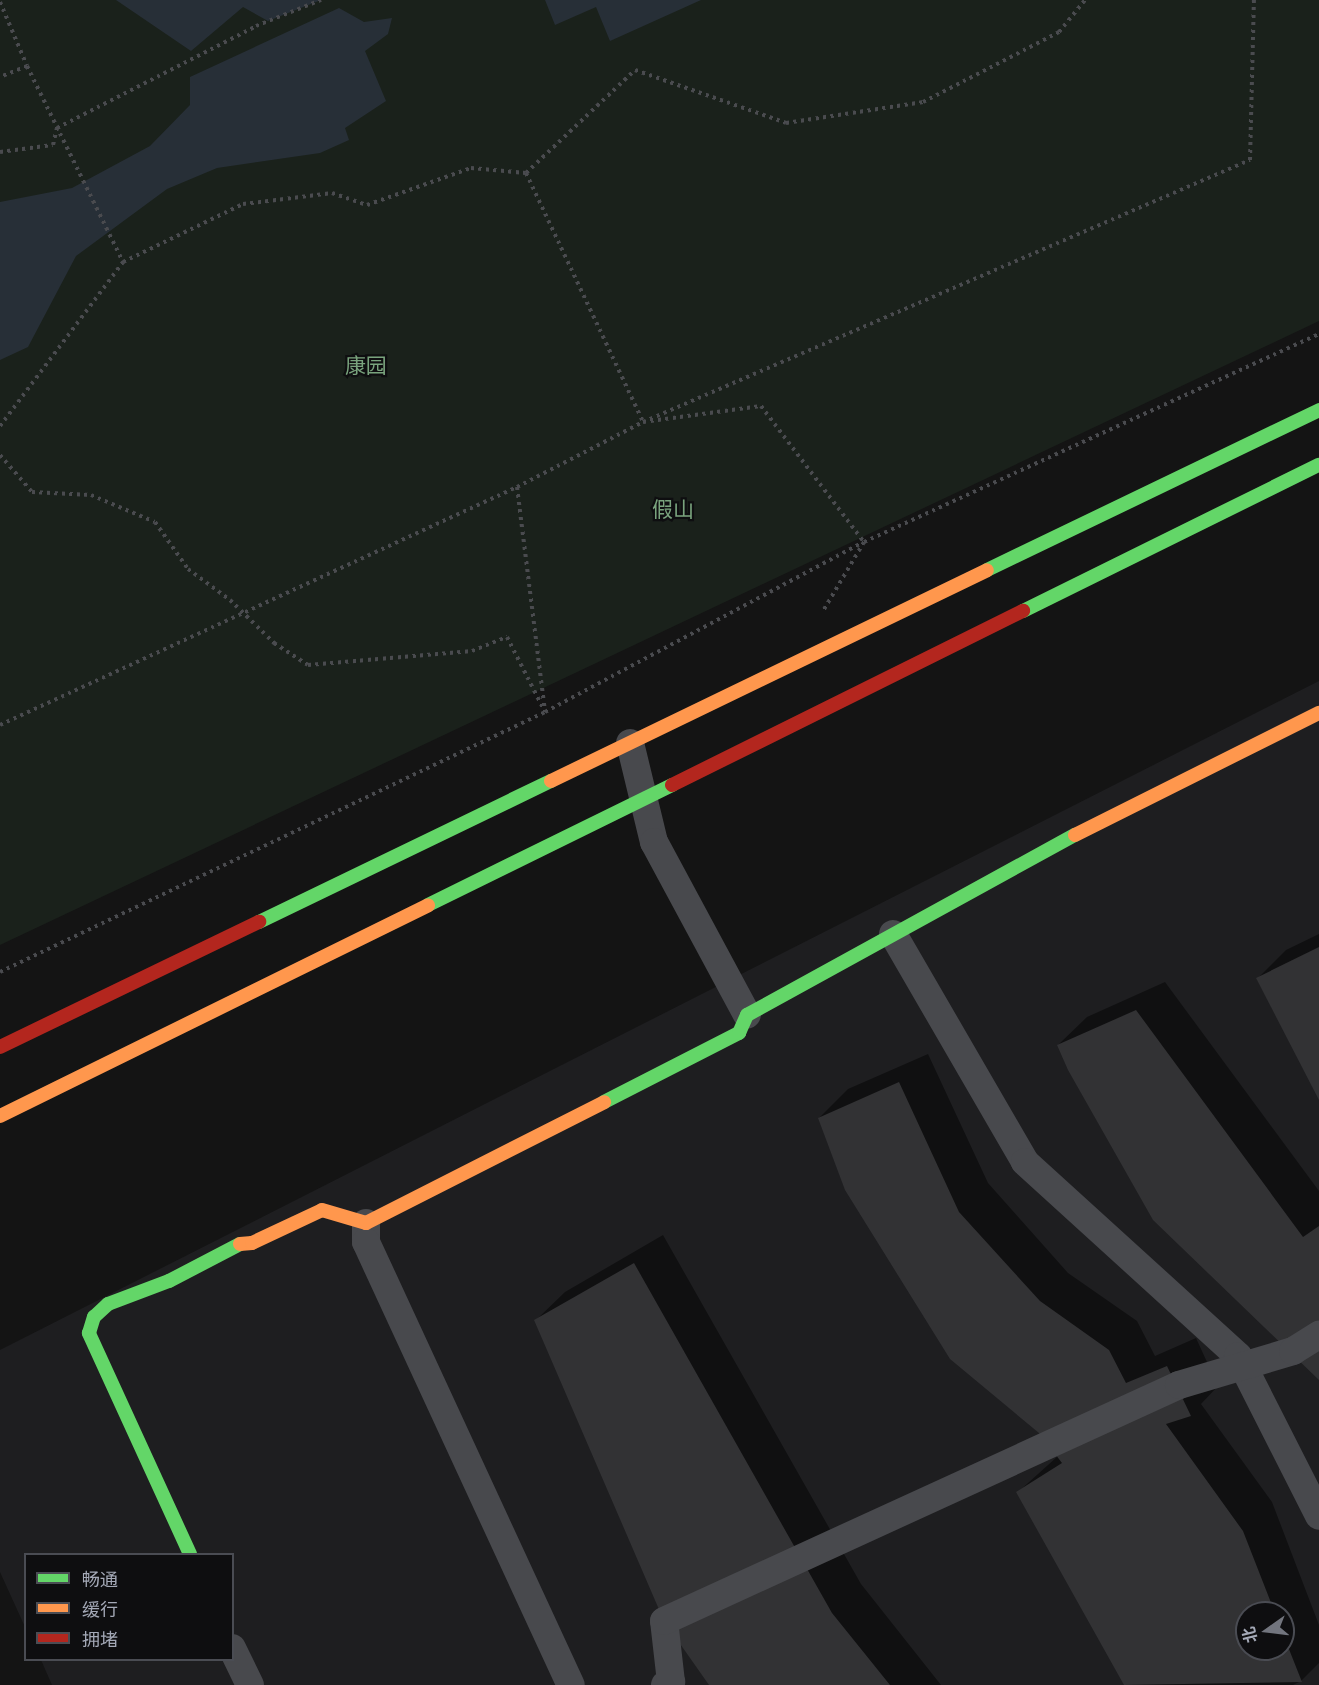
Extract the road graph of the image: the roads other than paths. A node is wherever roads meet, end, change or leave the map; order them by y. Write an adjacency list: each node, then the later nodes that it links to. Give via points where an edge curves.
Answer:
1 (1319, 410): 4 (street)
2 (1319, 465): 5 (street)
3 (1319, 713): 6 (street, via 1098,822)
4 (630, 743): 5 (street); 8 (street)
5 (643, 798): 7 (street, via 654,842); 9 (street)
6 (893, 934): 7 (street); 12 (street, via 1025,1162 1238,1356)
7 (747, 1015): 10 (street, via 739,1033)
8 (0, 1047)
9 (0, 1116)
10 (366, 1223): 14 (street, via 321,1210 252,1243 233,1245 169,1281 108,1304 94,1317 89,1333); 17 (street, via 366,1242)
11 (1319, 1335): 12 (street, via 1293,1351)
12 (1242, 1366): 13 (street); 18 (street, via 1179,1385 664,1621 671,1682)
13 (1319, 1516)
14 (190, 1553)
15 (234, 1652): 16 (street)
16 (250, 1685)
17 (571, 1685)
18 (665, 1685)

